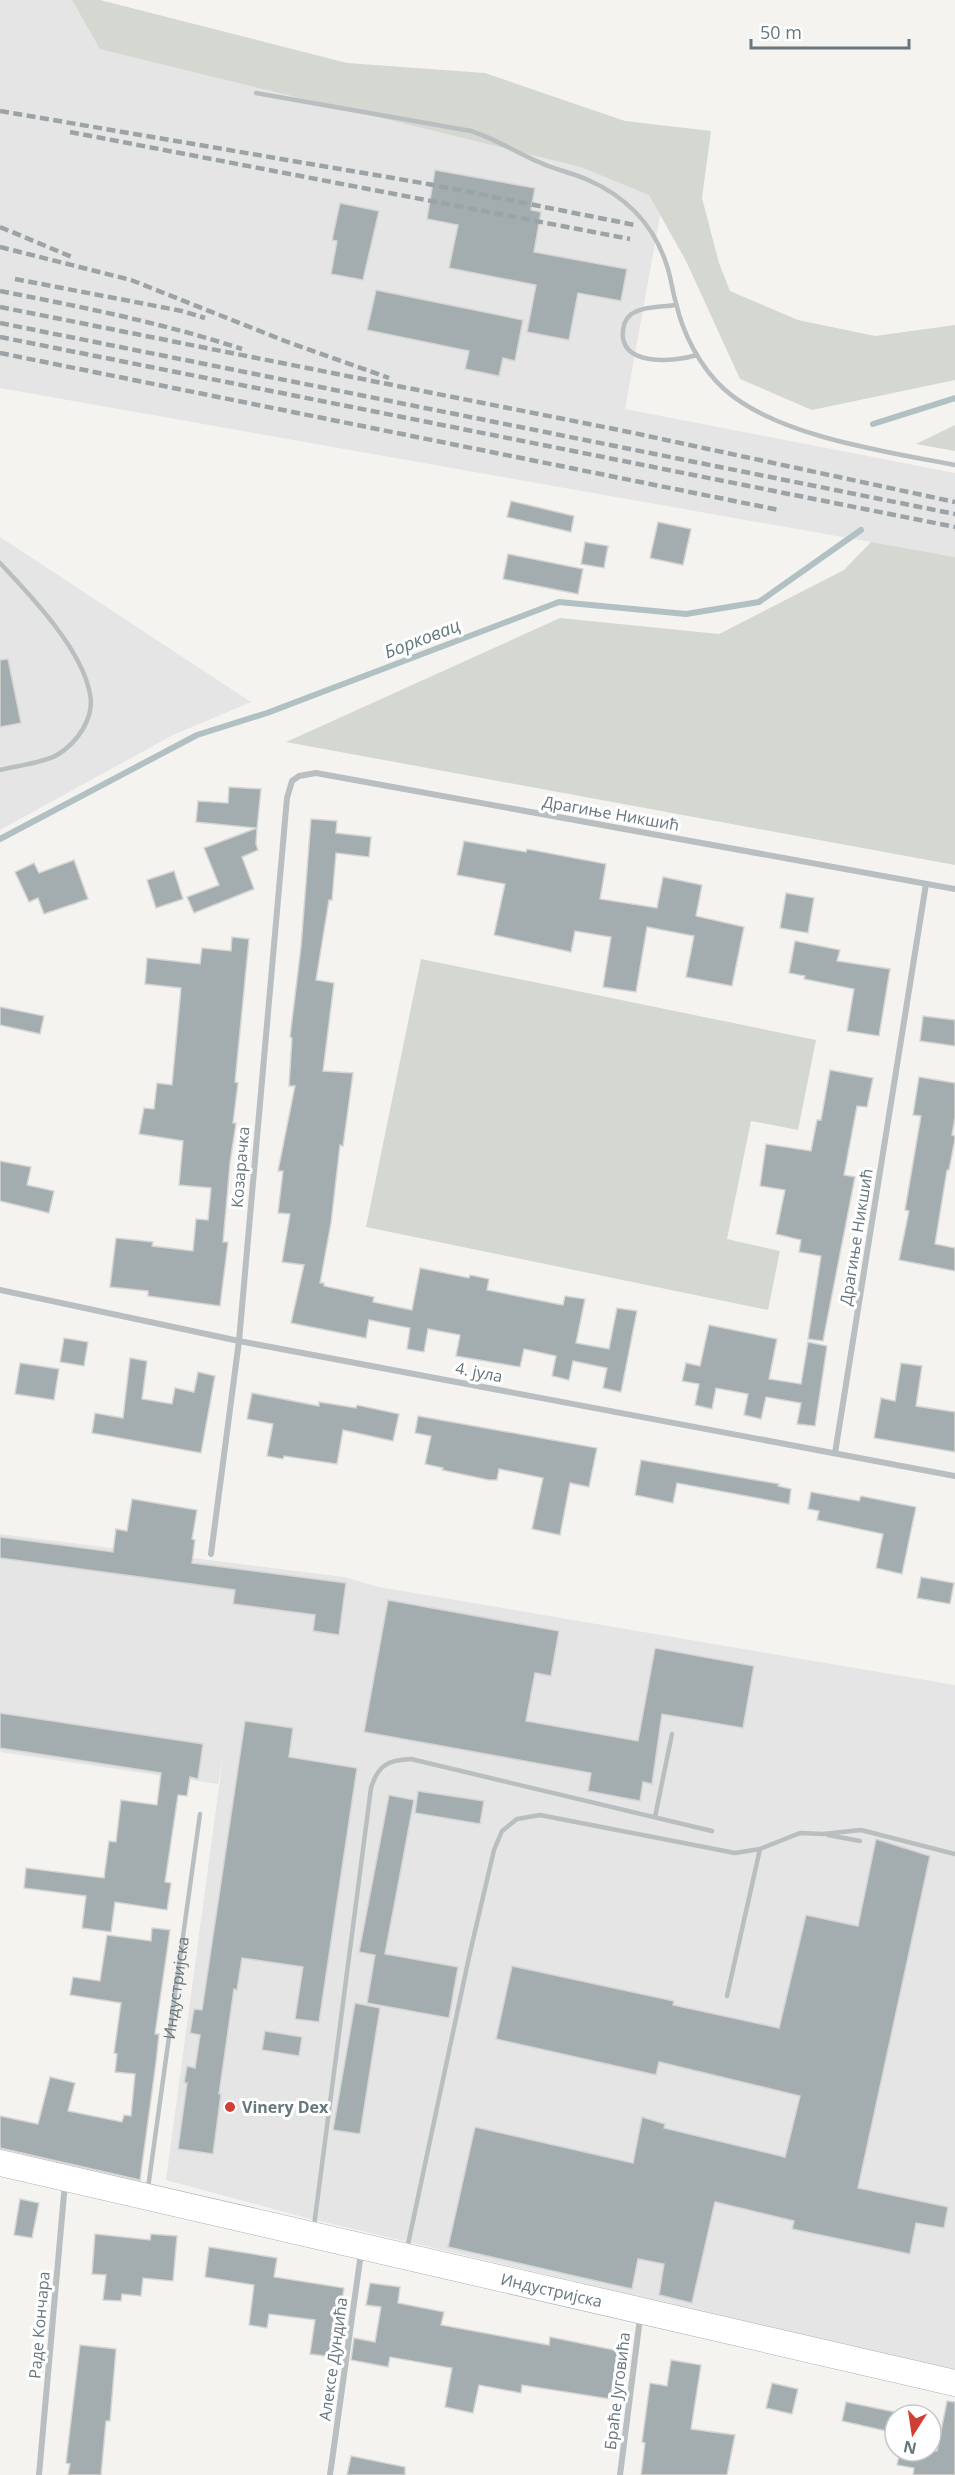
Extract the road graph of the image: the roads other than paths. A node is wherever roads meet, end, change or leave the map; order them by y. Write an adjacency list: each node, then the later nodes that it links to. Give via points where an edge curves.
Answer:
1 (256, 93): 2 (lane, via 471,131 605,188 635,210 653,234 667,264)
2 (676, 305): 3 (lane); 3 (lane, via 630,314 623,327 624,342 641,357 670,361)
3 (697, 355): 4 (lane, via 734,397 783,422 838,440)
4 (955, 465)
5 (0, 563): 6 (lane, via 66,641 91,695 84,727 73,743 56,756)
6 (0, 771)
7 (292, 781): 8 (street, Драгиње Никшић, via 316,773); 11 (street, Козарачка, via 287,798 269,987)
8 (926, 884): 9 (street, Драгиње Никшић); 12 (street, Драгиње Никшић)
9 (955, 889)
10 (0, 1290): 11 (street, 4. јула)
11 (239, 1341): 12 (street, 4. јула); 14 (street, Козарачка)
12 (835, 1453): 13 (street, 4. јула)
13 (955, 1476)
14 (211, 1554)
15 (672, 1734): 17 (lane)
16 (200, 1814): 26 (lane, Индустријска)
17 (655, 1817): 18 (lane); 27 (lane, via 411,1759 395,1759 381,1767 371,1788)
18 (712, 1831)
19 (823, 1834): 20 (lane); 21 (lane, via 800,1833); 22 (lane, via 861,1830)
20 (860, 1841)
21 (760, 1850): 23 (lane); 29 (lane, via 735,1853 540,1815 517,1819 502,1831 469,1957)
22 (955, 1854)
23 (727, 1996)
24 (0, 2163): 25 (main road, Индустријска)
25 (65, 2178): 26 (main road, Индустријска); 32 (street, Раде Кончара)
26 (147, 2197): 27 (main road, Индустријска)
27 (312, 2235): 28 (main road, Индустријска)
28 (362, 2246): 29 (main road, Индустријска); 33 (street, Алексе Дундића)
29 (406, 2256): 30 (main road, Индустријска)
30 (641, 2310): 31 (main road, Индустријска); 34 (street, Браће Југовића)
31 (954, 2379)
32 (39, 2475)
33 (330, 2475)
34 (620, 2475)

